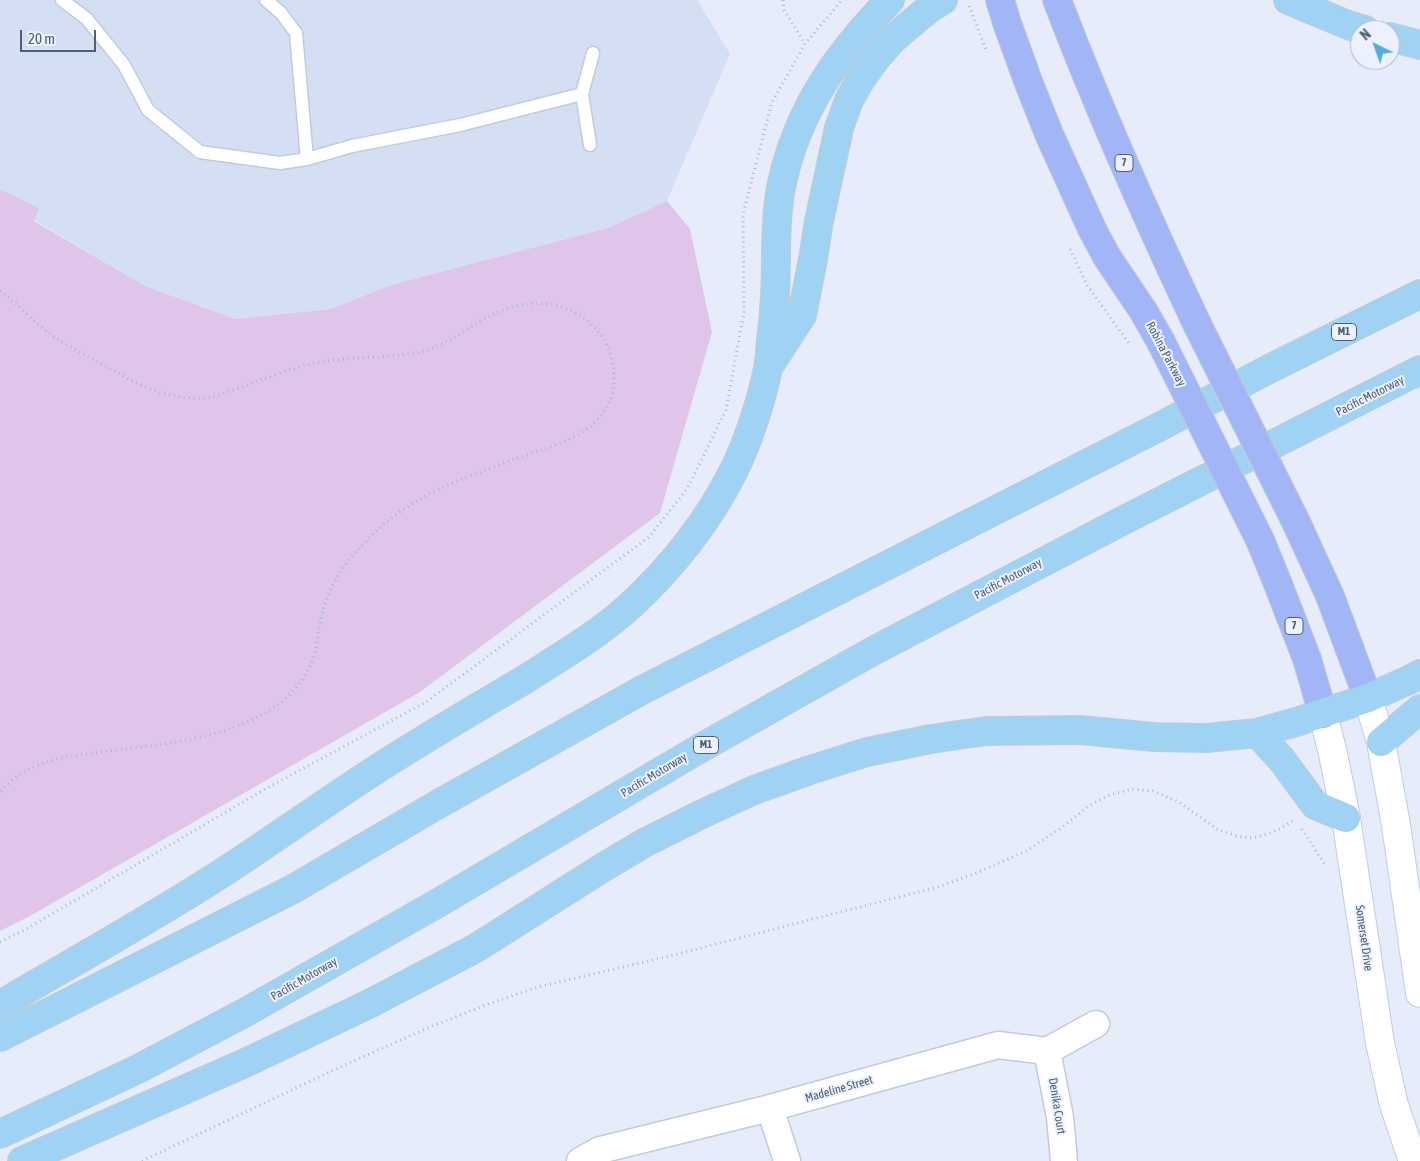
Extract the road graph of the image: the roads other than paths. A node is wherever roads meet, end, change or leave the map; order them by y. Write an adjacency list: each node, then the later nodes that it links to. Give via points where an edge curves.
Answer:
1 (62, 0): 14 (lane, via 87,19 124,65 148,110 200,152 280,163)
2 (266, 0): 14 (lane, via 296,33)
3 (890, 0): 16 (highway, via 863,27 825,78 790,152 781,186 776,233)
4 (943, 0): 16 (highway, via 893,39 861,79 849,100 839,128 802,315)
5 (1000, 0): 21 (main road, Robina Parkway / 7, bridge, via 1049,134 1092,229 1161,342 1260,540 1303,650)
6 (1058, 0): 19 (main road, 7, bridge, via 1109,129 1169,264 1330,596)
7 (1288, 0): 8 (highway)
8 (1350, 26)
9 (1400, 40): 10 (highway)
10 (1420, 45)
11 (593, 53): 12 (lane)
12 (582, 94): 13 (lane); 14 (lane)
13 (590, 145)
14 (307, 159)
15 (1420, 294): 28 (highway, M1, via 644,689 293,888)
16 (769, 366): 26 (highway, via 735,468 711,511 688,544 629,608 586,640 378,769 216,877)
17 (1420, 370): 31 (highway, Pacific Motorway / M1, via 890,642 246,1012 138,1069)
18 (1420, 674): 19 (highway)
19 (1368, 698): 21 (highway); 23 (main road)
20 (1420, 709): 23 (highway)
21 (1322, 714): 22 (highway); 24 (main road, Somerset Drive, via 1334,754)
22 (1257, 733): 24 (highway, via 1282,760 1315,805); 32 (highway, via 1206,738 1080,730 986,731 931,738 867,752 810,770 754,790 646,842 476,948 369,1004 245,1063)
23 (1381, 742): 25 (main road)
24 (1346, 818): 36 (main road, Somerset Drive, via 1380,1044 1394,1106)
25 (1420, 993)
26 (0, 1005)
27 (1096, 1024): 29 (street)
28 (0, 1037)
29 (1047, 1051): 30 (street, Madeline Street, via 998,1045); 35 (street, Denika Court, via 1060,1117)
30 (770, 1108): 33 (street, Madeline Street, via 600,1150); 34 (street)
31 (0, 1134)
32 (22, 1161)
33 (580, 1161)
34 (788, 1161)
35 (1064, 1161)
36 (1414, 1161)

